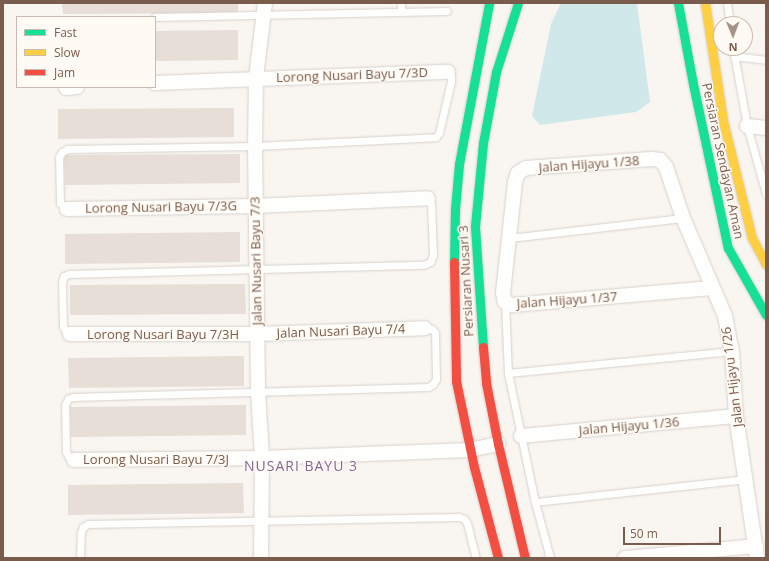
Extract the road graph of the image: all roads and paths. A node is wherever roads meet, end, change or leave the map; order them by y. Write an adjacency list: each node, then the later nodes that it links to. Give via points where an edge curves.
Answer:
1 (401, 3): 9 (lane)
2 (518, 3): 41 (main road, Persiaran Nusari 3, via 496,72 483,143 475,226 486,383)
3 (678, 3): 32 (main road, Persiaran Sendayan Aman, via 728,248)
4 (705, 3): 28 (main road, Persiaran Sendayan Aman, via 723,121 752,238)
5 (727, 3): 10 (lane)
6 (485, 6): 42 (main road, Persiaran Nusari 3, via 459,164 455,209 456,380)
7 (264, 9): 9 (lane); 11 (lane); 15 (street, Jalan Nusari Bayu 7/3)
8 (447, 11): 9 (lane)
9 (401, 12)
10 (729, 16)
11 (156, 17)
12 (734, 56): 13 (lane); 17 (lane)
13 (766, 60)
14 (448, 72): 15 (street, Lorong Nusari Bayu 7/3D); 19 (lane, via 451,81 436,137)
15 (256, 78): 16 (street, Lorong Nusari Bayu 7/3D); 19 (street, Jalan Nusari Bayu 7/3)
16 (156, 83)
17 (747, 126): 18 (street); 22 (lane)
18 (766, 128)
19 (255, 146): 24 (street, Jalan Nusari Bayu 7/3); 25 (lane, via 67,150 59,157 60,203)
20 (660, 160): 21 (street, Jalan Hijayu 1/38, via 526,168); 26 (street, Jalan Hijayu 1/26, via 666,167)
21 (518, 173): 27 (street, Jalan Hijayu 1/37)
22 (766, 194)
23 (428, 198): 24 (street, Lorong Nusari Bayu 7/3G); 29 (lane, via 431,204 433,256 430,262 423,265)
24 (254, 206): 25 (street, Lorong Nusari Bayu 7/3G); 29 (street, Jalan Nusari Bayu 7/3)
25 (67, 209)
26 (683, 218): 27 (lane); 30 (street, Jalan Hijayu 1/26)
27 (509, 238): 31 (street, Jalan Hijayu 1/37, via 503,293)
28 (766, 264)
29 (256, 270): 34 (lane, via 69,274 64,276 62,282 63,326); 35 (street, Jalan Nusari Bayu 7/3)
30 (712, 288): 31 (street, Jalan Hijayu 1/37, via 513,305); 36 (street, Jalan Hijayu 1/26, via 725,316)
31 (505, 302): 37 (lane)
32 (766, 315)
33 (426, 328): 35 (street, Jalan Nusari Bayu 7/4); 38 (lane, via 432,329 435,333 436,379 428,387)
34 (70, 334): 35 (street, Lorong Nusari Bayu 7/3H)
35 (257, 334): 38 (street, Jalan Nusari Bayu 7/3)
36 (732, 351): 37 (lane); 39 (street, Jalan Hijayu 1/26)
37 (508, 373): 40 (lane)
38 (258, 391): 43 (street, Jalan Nusari Bayu 7/3); 44 (lane, via 73,397 68,399 65,405 66,452)
39 (736, 416): 40 (street, Jalan Hijayu 1/36); 45 (street, Jalan Hijayu 1/26)
40 (521, 436): 46 (lane)
41 (498, 444): 42 (street, Lorong Nusari Bayu 7/3J); 53 (main road, Persiaran Nusari 3)
42 (470, 450): 43 (street, Lorong Nusari Bayu 7/3J); 52 (main road, Persiaran Nusari 3)
43 (262, 458): 44 (street, Lorong Nusari Bayu 7/3J); 47 (street, Jalan Nusari Bayu 7/3)
44 (74, 460)
45 (746, 479): 46 (lane); 48 (street, Jalan Hijayu 1/26)
46 (536, 502): 54 (lane)
47 (262, 520): 49 (lane, via 88,524 83,526 80,532); 50 (street, Jalan Nusari Bayu 7/3); 51 (lane, via 459,517 467,523)
48 (756, 552): 55 (street)
49 (80, 558)
50 (261, 558)
51 (476, 558)
52 (498, 558)
53 (525, 558)
54 (550, 558)
55 (625, 558)

